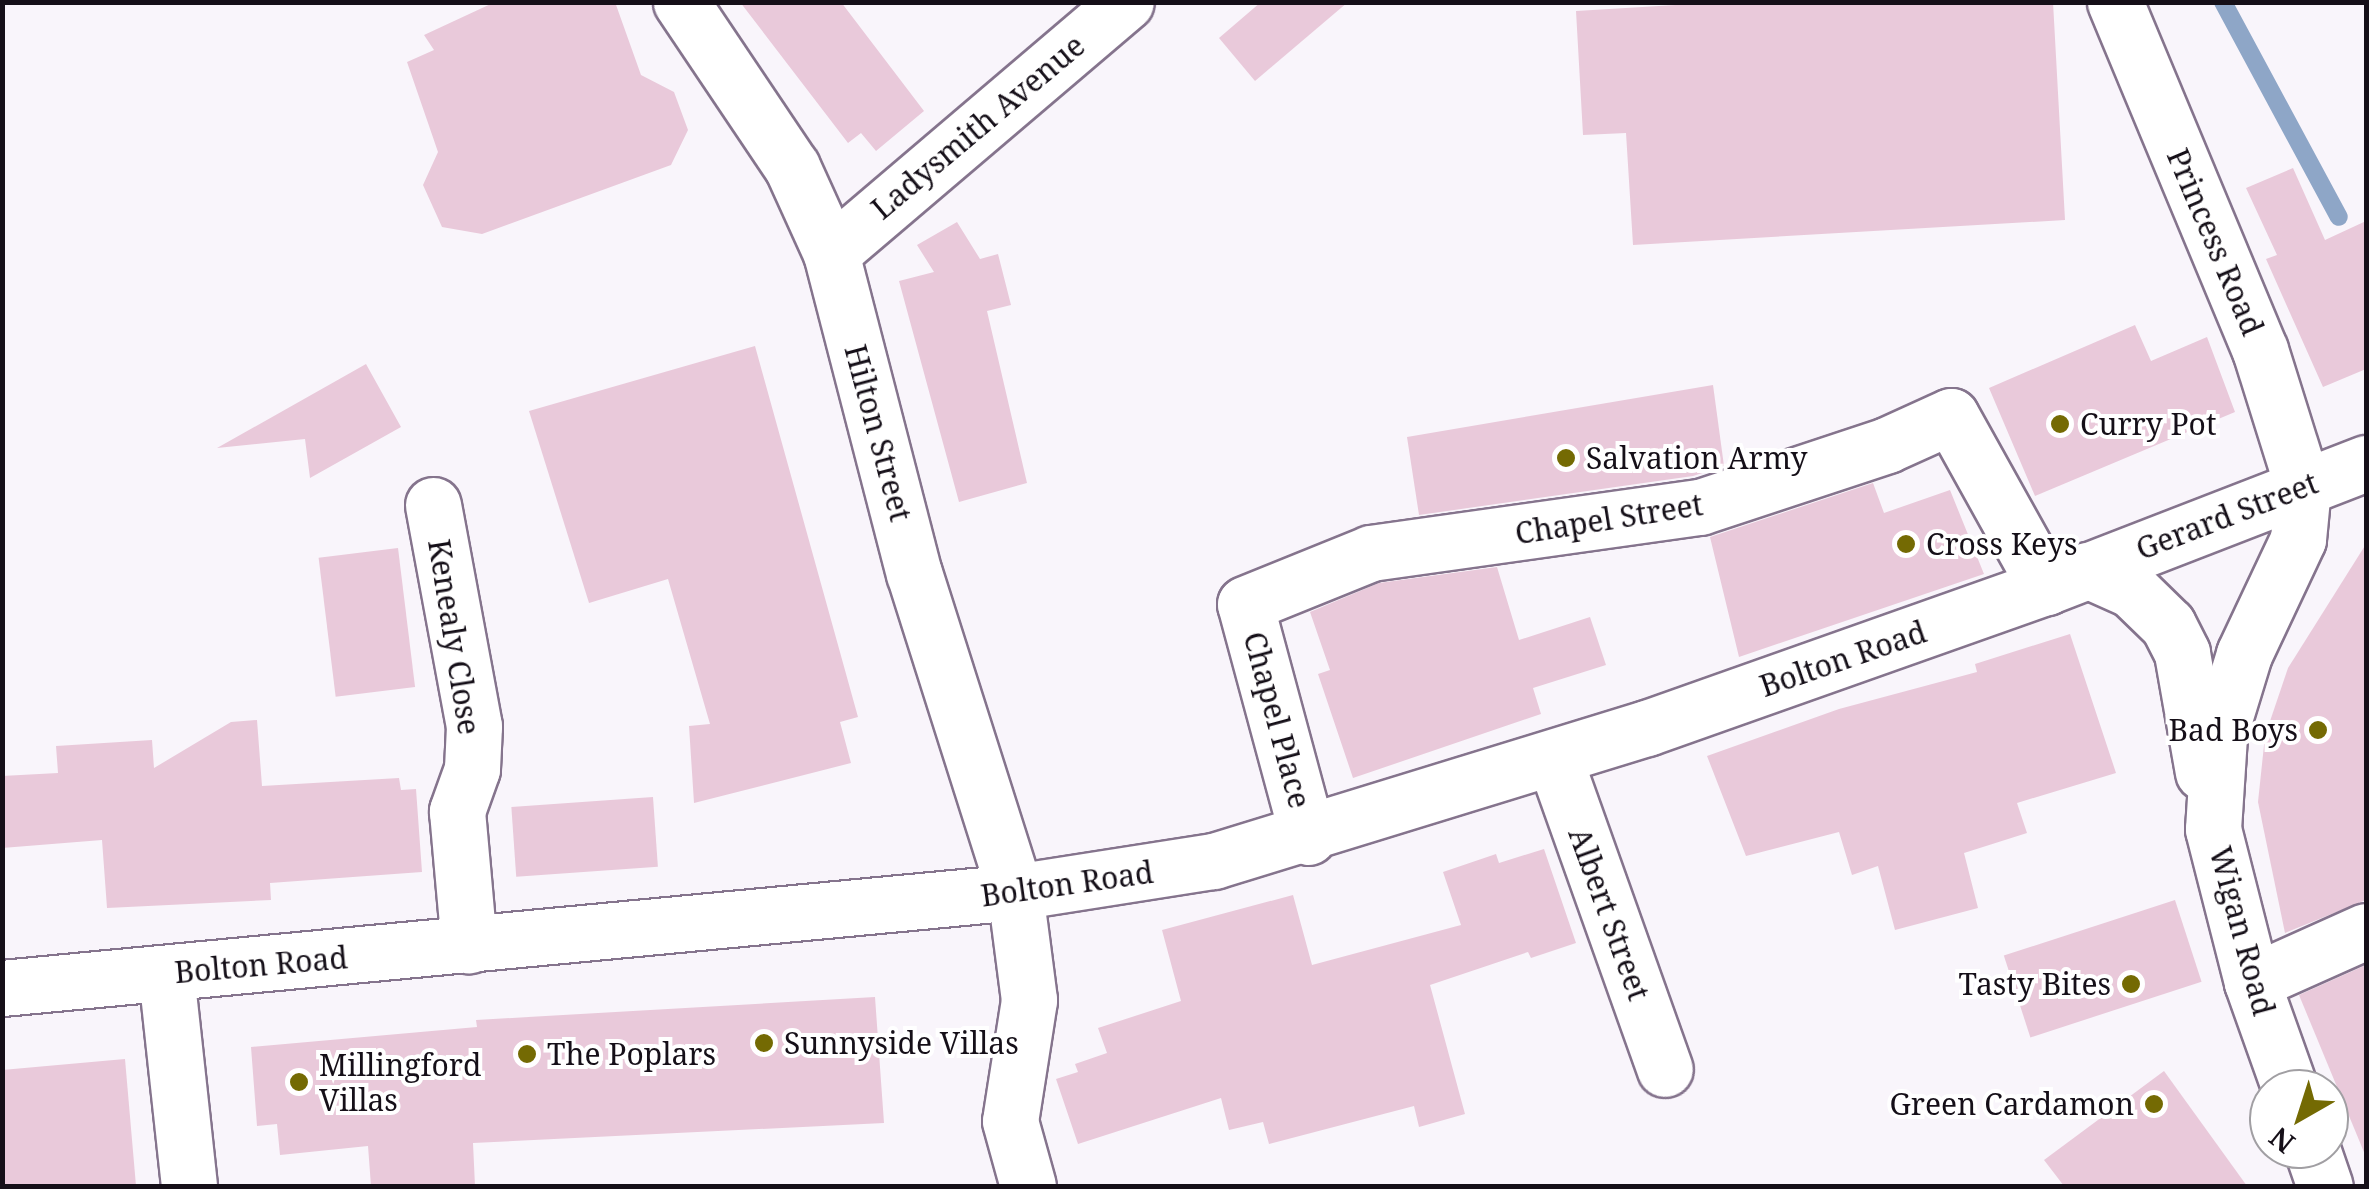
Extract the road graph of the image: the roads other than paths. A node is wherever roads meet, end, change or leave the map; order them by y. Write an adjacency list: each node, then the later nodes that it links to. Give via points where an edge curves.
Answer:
1 (681, 2): 4 (street, Hilton Street, via 792,167)
2 (1126, 2): 4 (street, Ladysmith Avenue)
3 (2115, 2): 6 (street, Princess Road, via 2260,350)
4 (831, 252): 13 (street, Hilton Street, via 914,573)
5 (2366, 463): 6 (street, Gerard Street)
6 (2303, 487): 8 (street, Gerard Street); 11 (street, Wigan Road, via 2298,539 2244,654 2219,736)
7 (432, 505): 15 (street, Kenealy Close, via 474,726 472,768 457,811)
8 (2066, 579): 9 (street, Chapel Street, via 1951,416 1887,445 1700,508 1370,553); 10 (street, Bolton Road); 11 (street, via 2132,590 2168,625 2182,653)
9 (1246, 604): 12 (street, Chapel Place)
10 (1554, 758): 12 (street, Bolton Road); 19 (street, Albert Street)
11 (2213, 829): 17 (street, Wigan Road)
12 (1308, 837): 13 (street, Bolton Road, via 1116,880)
13 (1015, 892): 15 (street, Bolton Road); 22 (street, Hilton Street, via 1029,1000 1010,1121)
14 (2366, 931): 17 (street)
15 (470, 946): 16 (street, Bolton Road)
16 (166, 974): 18 (street, Bolton Road); 21 (street)
17 (2252, 982): 20 (street, Wigan Road)
18 (2, 988)
19 (1665, 1069)
20 (2283, 1069)
21 (189, 1186)
22 (1028, 1186)

